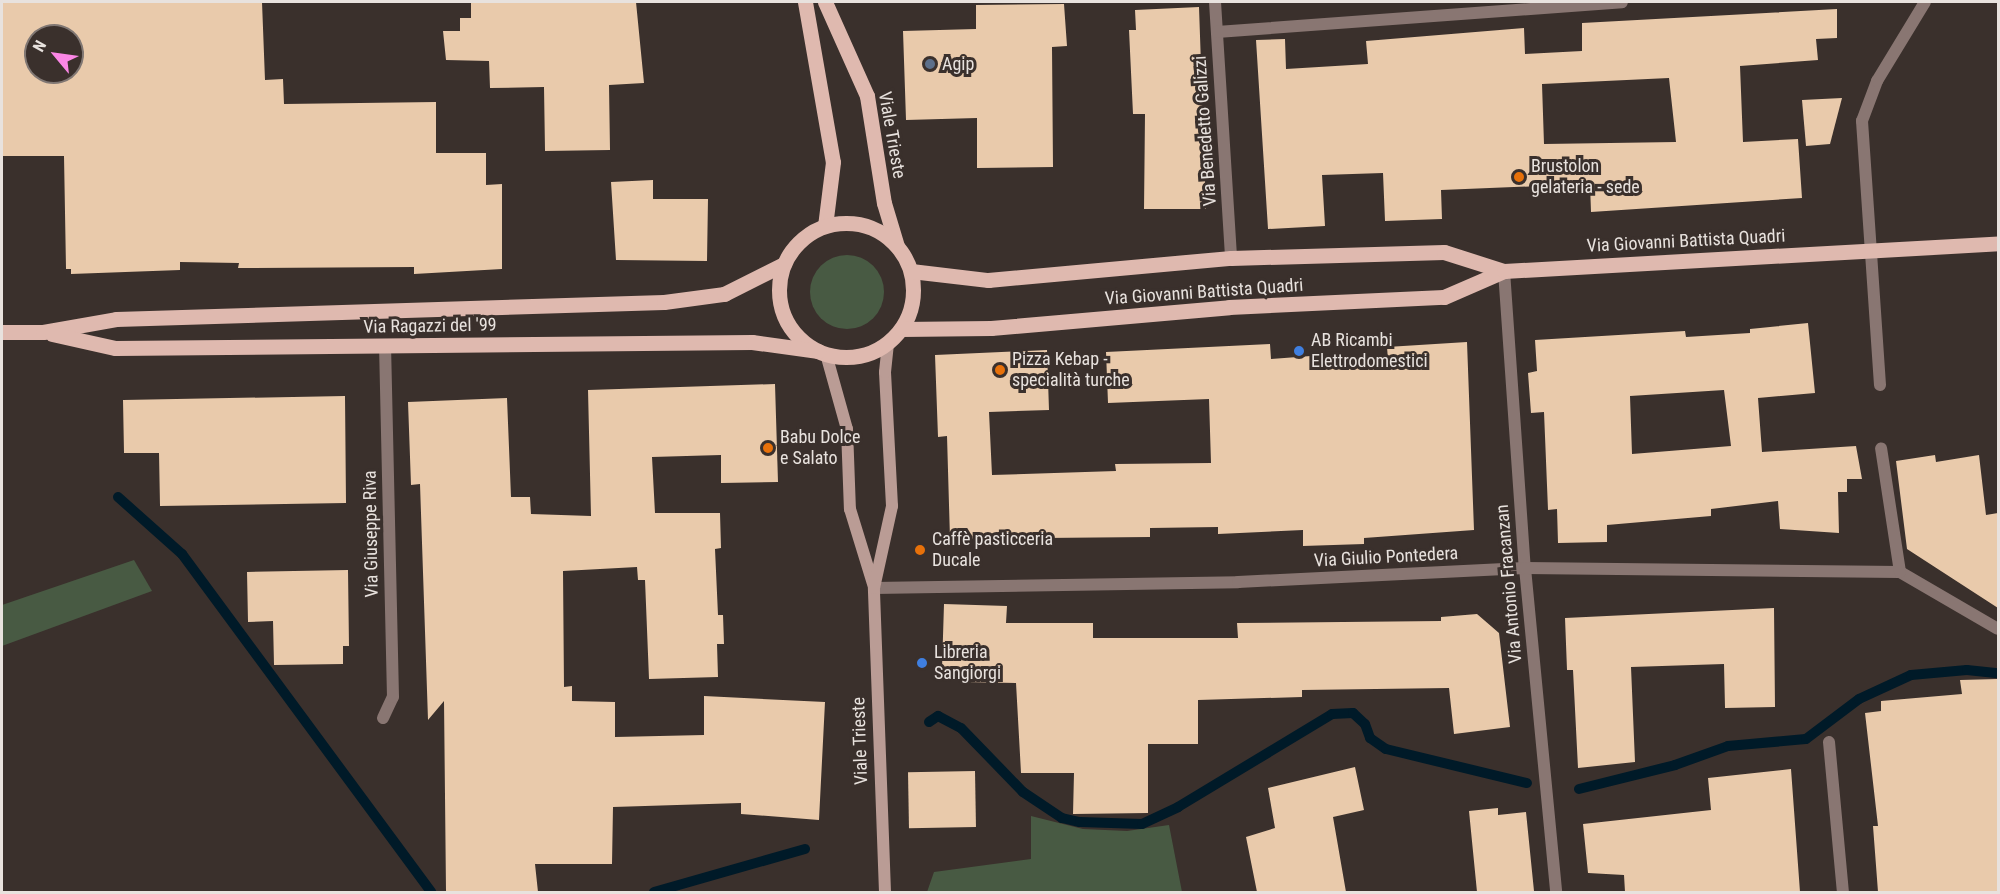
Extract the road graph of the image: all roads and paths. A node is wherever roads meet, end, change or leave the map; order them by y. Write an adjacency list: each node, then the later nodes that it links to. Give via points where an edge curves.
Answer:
1 (805, 2): 7 (main road, via 833,162)
2 (825, 2): 9 (main road, Viale Trieste, via 867,96 884,203)
3 (1215, 2): 6 (street, Via Benedetto Galizzi)
4 (1622, 2): 6 (street)
5 (1925, 2): 10 (street, via 1877,81 1862,121)
6 (1217, 32): 11 (street, Via Benedetto Galizzi)
7 (825, 226): 9 (main road, via 864,225); 12 (main road, Via Ragazzi del '99, via 801,242)
8 (1998, 243): 10 (main road, Via Giovanni Battista Quadri)
9 (897, 246): 13 (main road, Via Ragazzi del '99)
10 (1871, 250): 14 (main road, Via Giovanni Battista Quadri); 21 (street)
11 (1231, 258): 13 (main road, Via Giovanni Battista Quadri, via 988,280); 14 (main road, Via Giovanni Battista Quadri, via 1444,252)
12 (784, 264): 17 (main road, Via Ragazzi del '99, via 724,294 664,302 116,319); 20 (main road, via 780,289 784,314 792,329)
13 (910, 271): 15 (main road, Via Ragazzi del '99, via 912,301)
14 (1504, 272): 15 (main road, Via Giovanni Battista Quadri, via 1444,297 1229,307 991,328); 23 (street, Via Antonio Fracanzan)
15 (901, 329): 18 (main road, Via Ragazzi del '99)
16 (2, 332): 17 (main road, Via Ragazzi del '99)
17 (43, 332): 19 (main road, Via Ragazzi del '99, via 115,348)
18 (888, 342): 20 (main road, Via Ragazzi del '99, via 859,355); 25 (main road, Viale Trieste, via 885,372 892,506)
19 (385, 346): 20 (main road, Via Ragazzi del '99, via 752,342); 27 (street, Via Giuseppe Riva, via 393,697)
20 (822, 352): 25 (main road, Viale Trieste, via 847,429 850,509)
21 (1880, 385)
22 (1881, 448): 24 (street)
23 (1525, 568): 24 (street, Via Giulio Pontedera); 25 (street, Via Giulio Pontedera, via 1238,582); 30 (street, Via Antonio Fracanzan)
24 (1900, 572): 26 (street, Via Giulio Pontedera)
25 (874, 588): 29 (main road, Viale Trieste)
26 (1998, 629)
27 (383, 718)
28 (1829, 742): 31 (street)
29 (885, 892)
30 (1556, 892)
31 (1843, 892)

